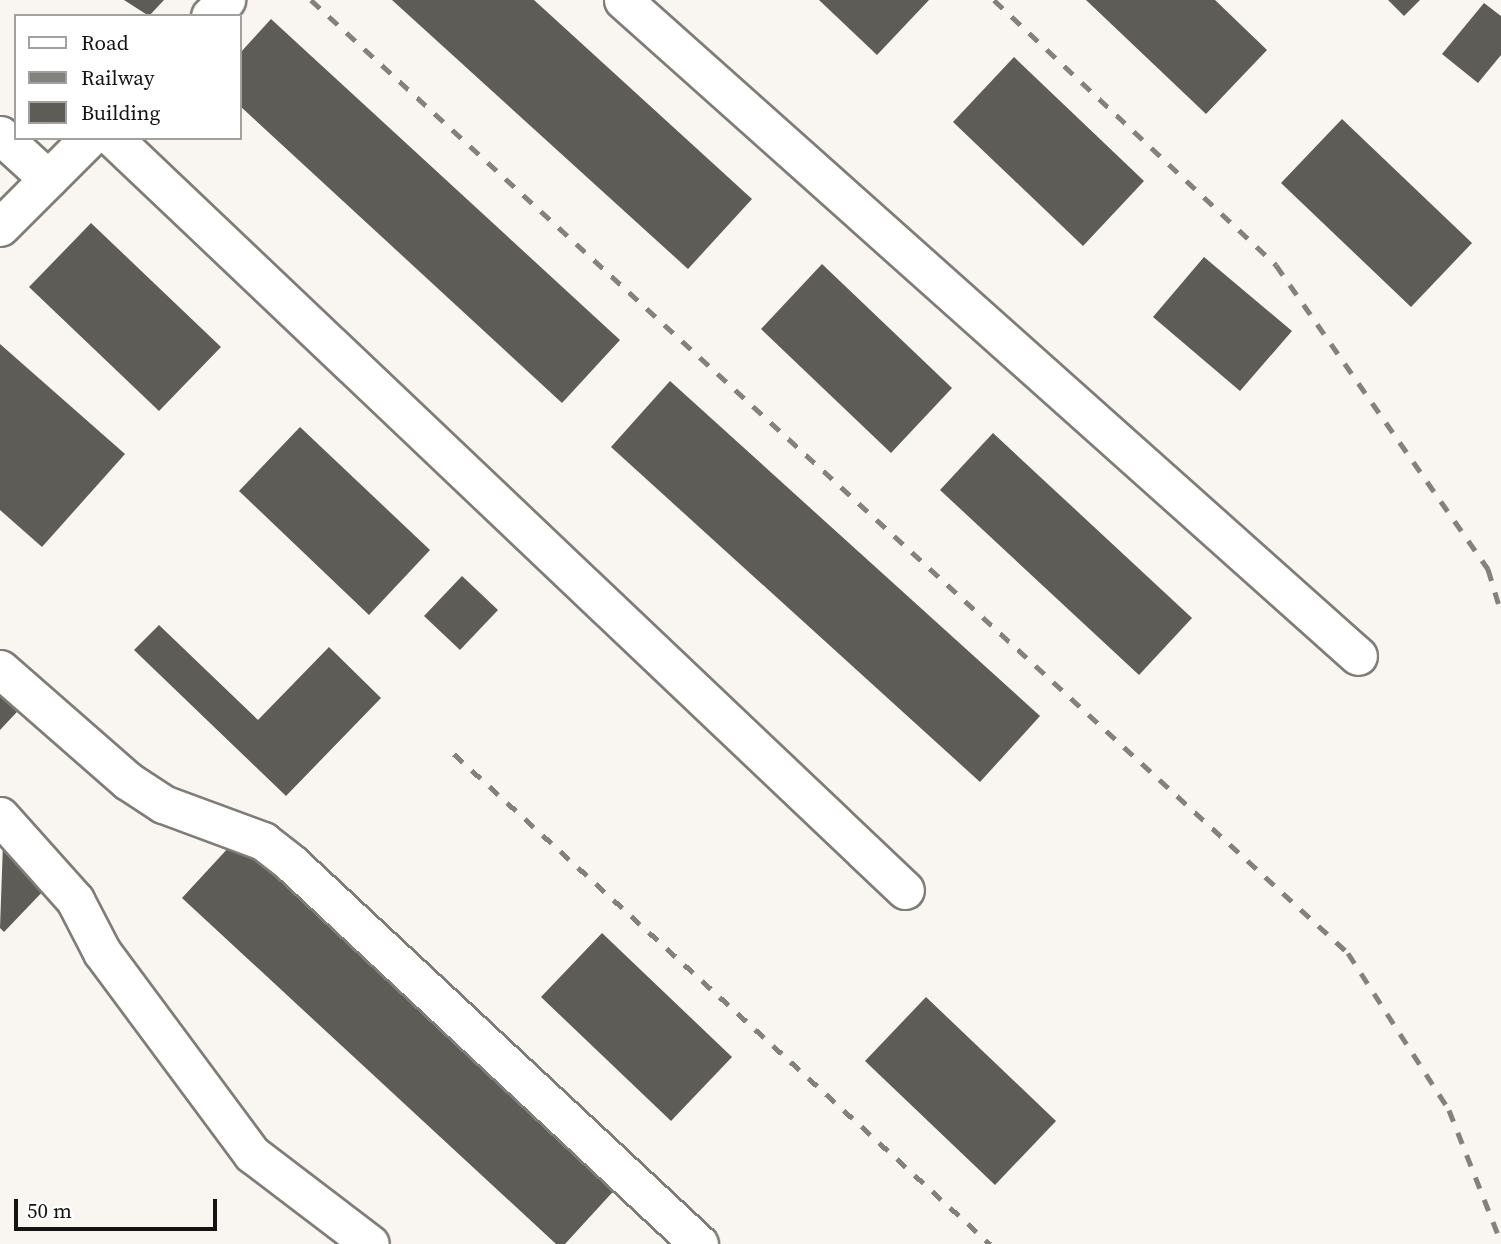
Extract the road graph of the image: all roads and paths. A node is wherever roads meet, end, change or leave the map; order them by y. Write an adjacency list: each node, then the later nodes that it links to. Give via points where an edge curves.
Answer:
1 (226, 0): 3 (street)
2 (623, 0): 9 (street)
3 (212, 14)
4 (0, 135): 7 (street)
5 (87, 140): 7 (street)
6 (115, 140): 12 (street)
7 (48, 179): 8 (street)
8 (0, 228)
9 (1358, 656)
10 (0, 669): 14 (street, via 128,781 163,803 263,841 292,864)
11 (0, 816): 13 (street, via 75,900 102,952 252,1154)
12 (905, 890)
13 (370, 1244)
14 (699, 1244)

